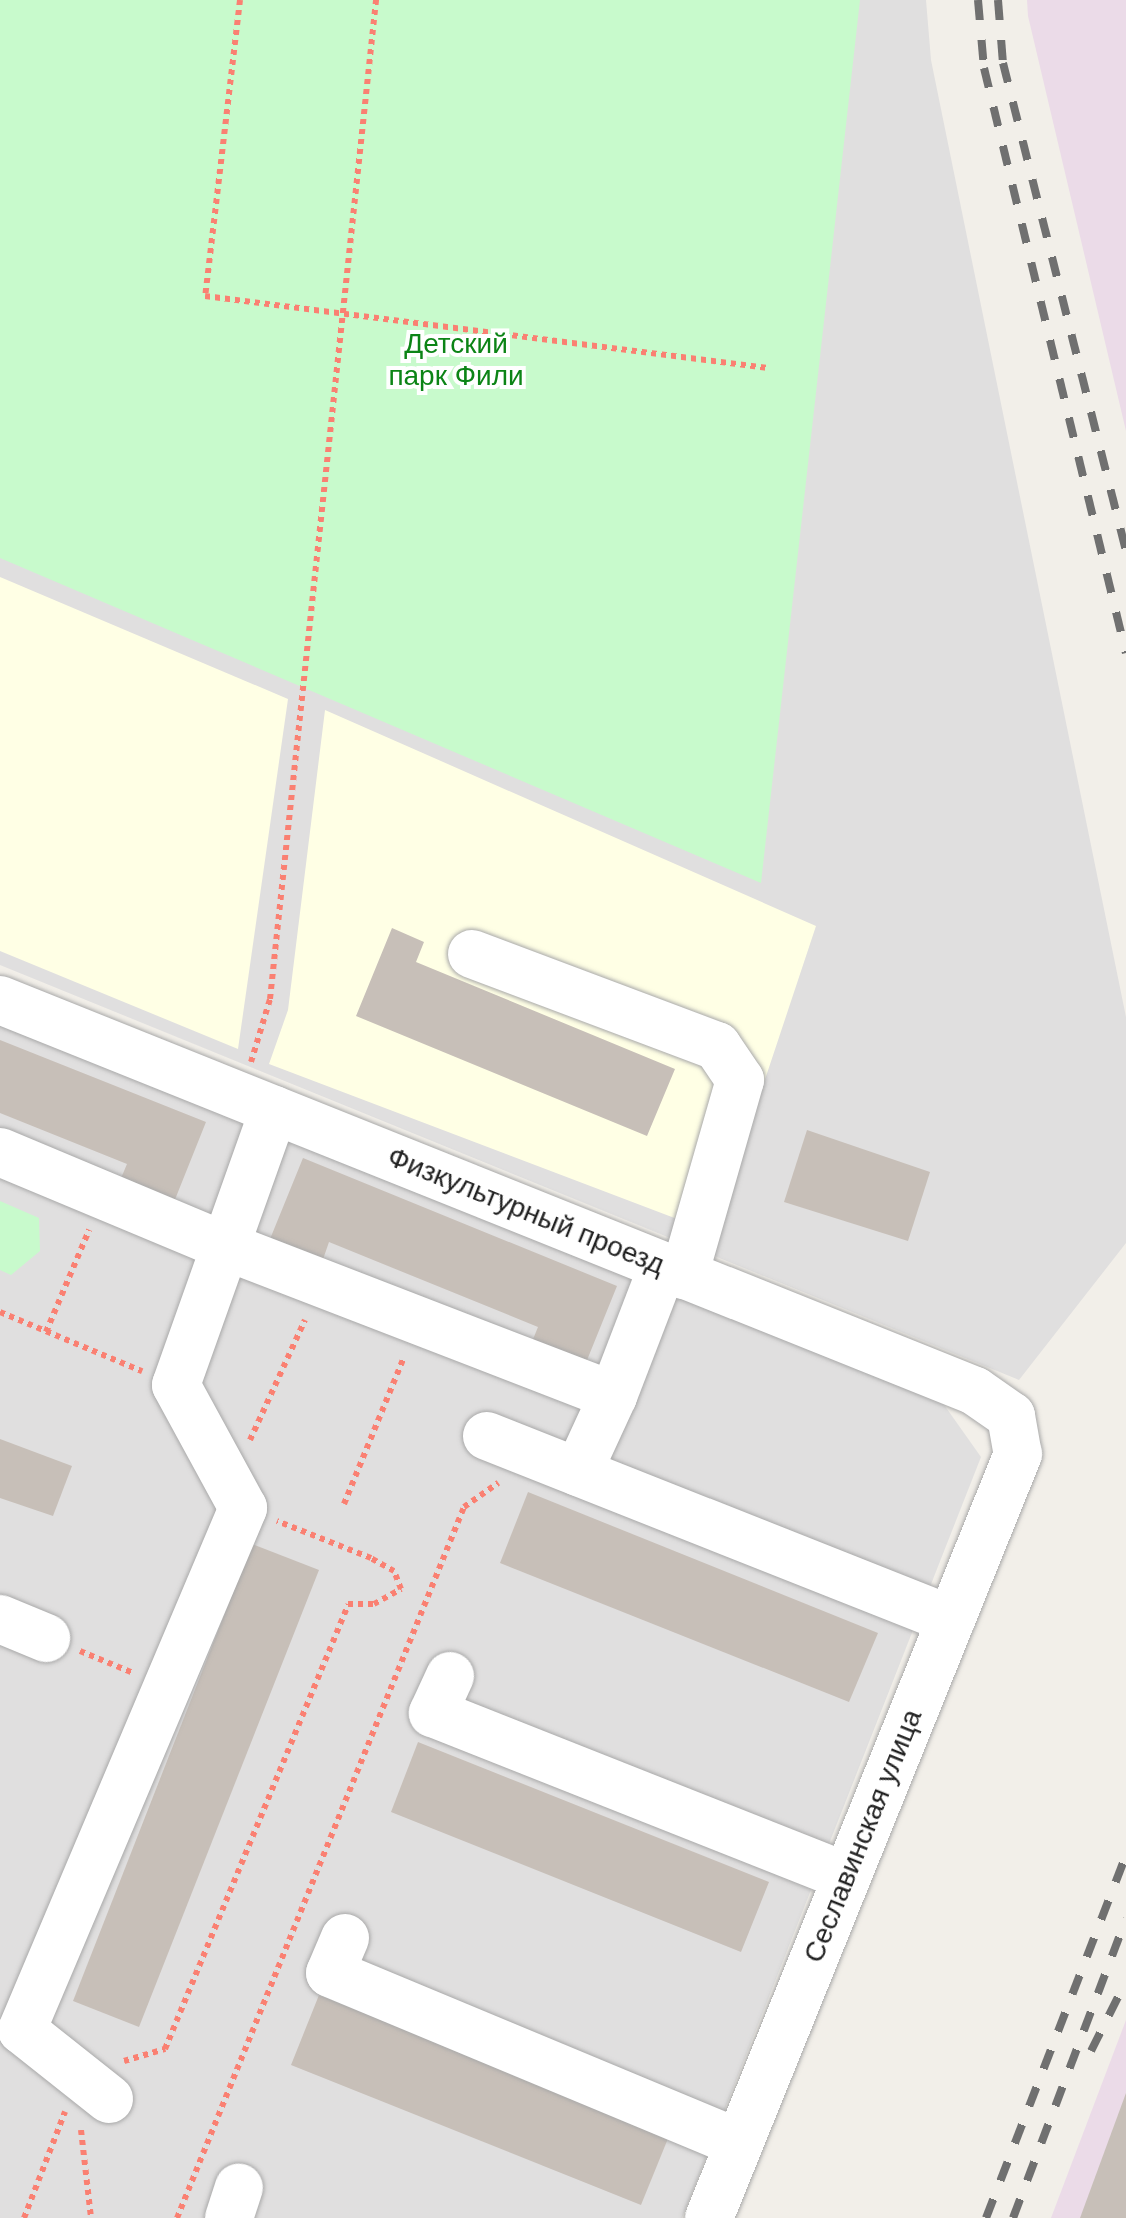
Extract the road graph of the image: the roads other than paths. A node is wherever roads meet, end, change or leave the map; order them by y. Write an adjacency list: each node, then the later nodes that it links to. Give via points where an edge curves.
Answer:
1 (472, 954): 6 (street, via 716,1046 740,1080)
2 (0, 1000): 3 (street, Физкультурный проезд)
3 (257, 1103): 5 (street); 6 (street, Физкультурный проезд)
4 (0, 1152): 5 (street)
5 (225, 1246): 7 (street); 17 (street, via 176,1385 236,1497 167,1687 22,2030)
6 (673, 1270): 7 (street); 9 (street, Физкультурный проезд, via 975,1391 1011,1416)
7 (613, 1396): 10 (street)
8 (487, 1436): 10 (street)
9 (1018, 1454): 12 (street, Сеславинская улица)
10 (558, 1464): 12 (street)
11 (0, 1619): 13 (street)
12 (951, 1620): 15 (street, Сеславинская улица)
13 (46, 1638)
14 (450, 1676): 15 (street, via 433,1713)
15 (847, 1877): 18 (street, Сеславинская улица)
16 (345, 1938): 18 (street, via 330,1973)
17 (95, 2087)
18 (739, 2143): 19 (street, Сеславинская улица)
19 (709, 2218)

